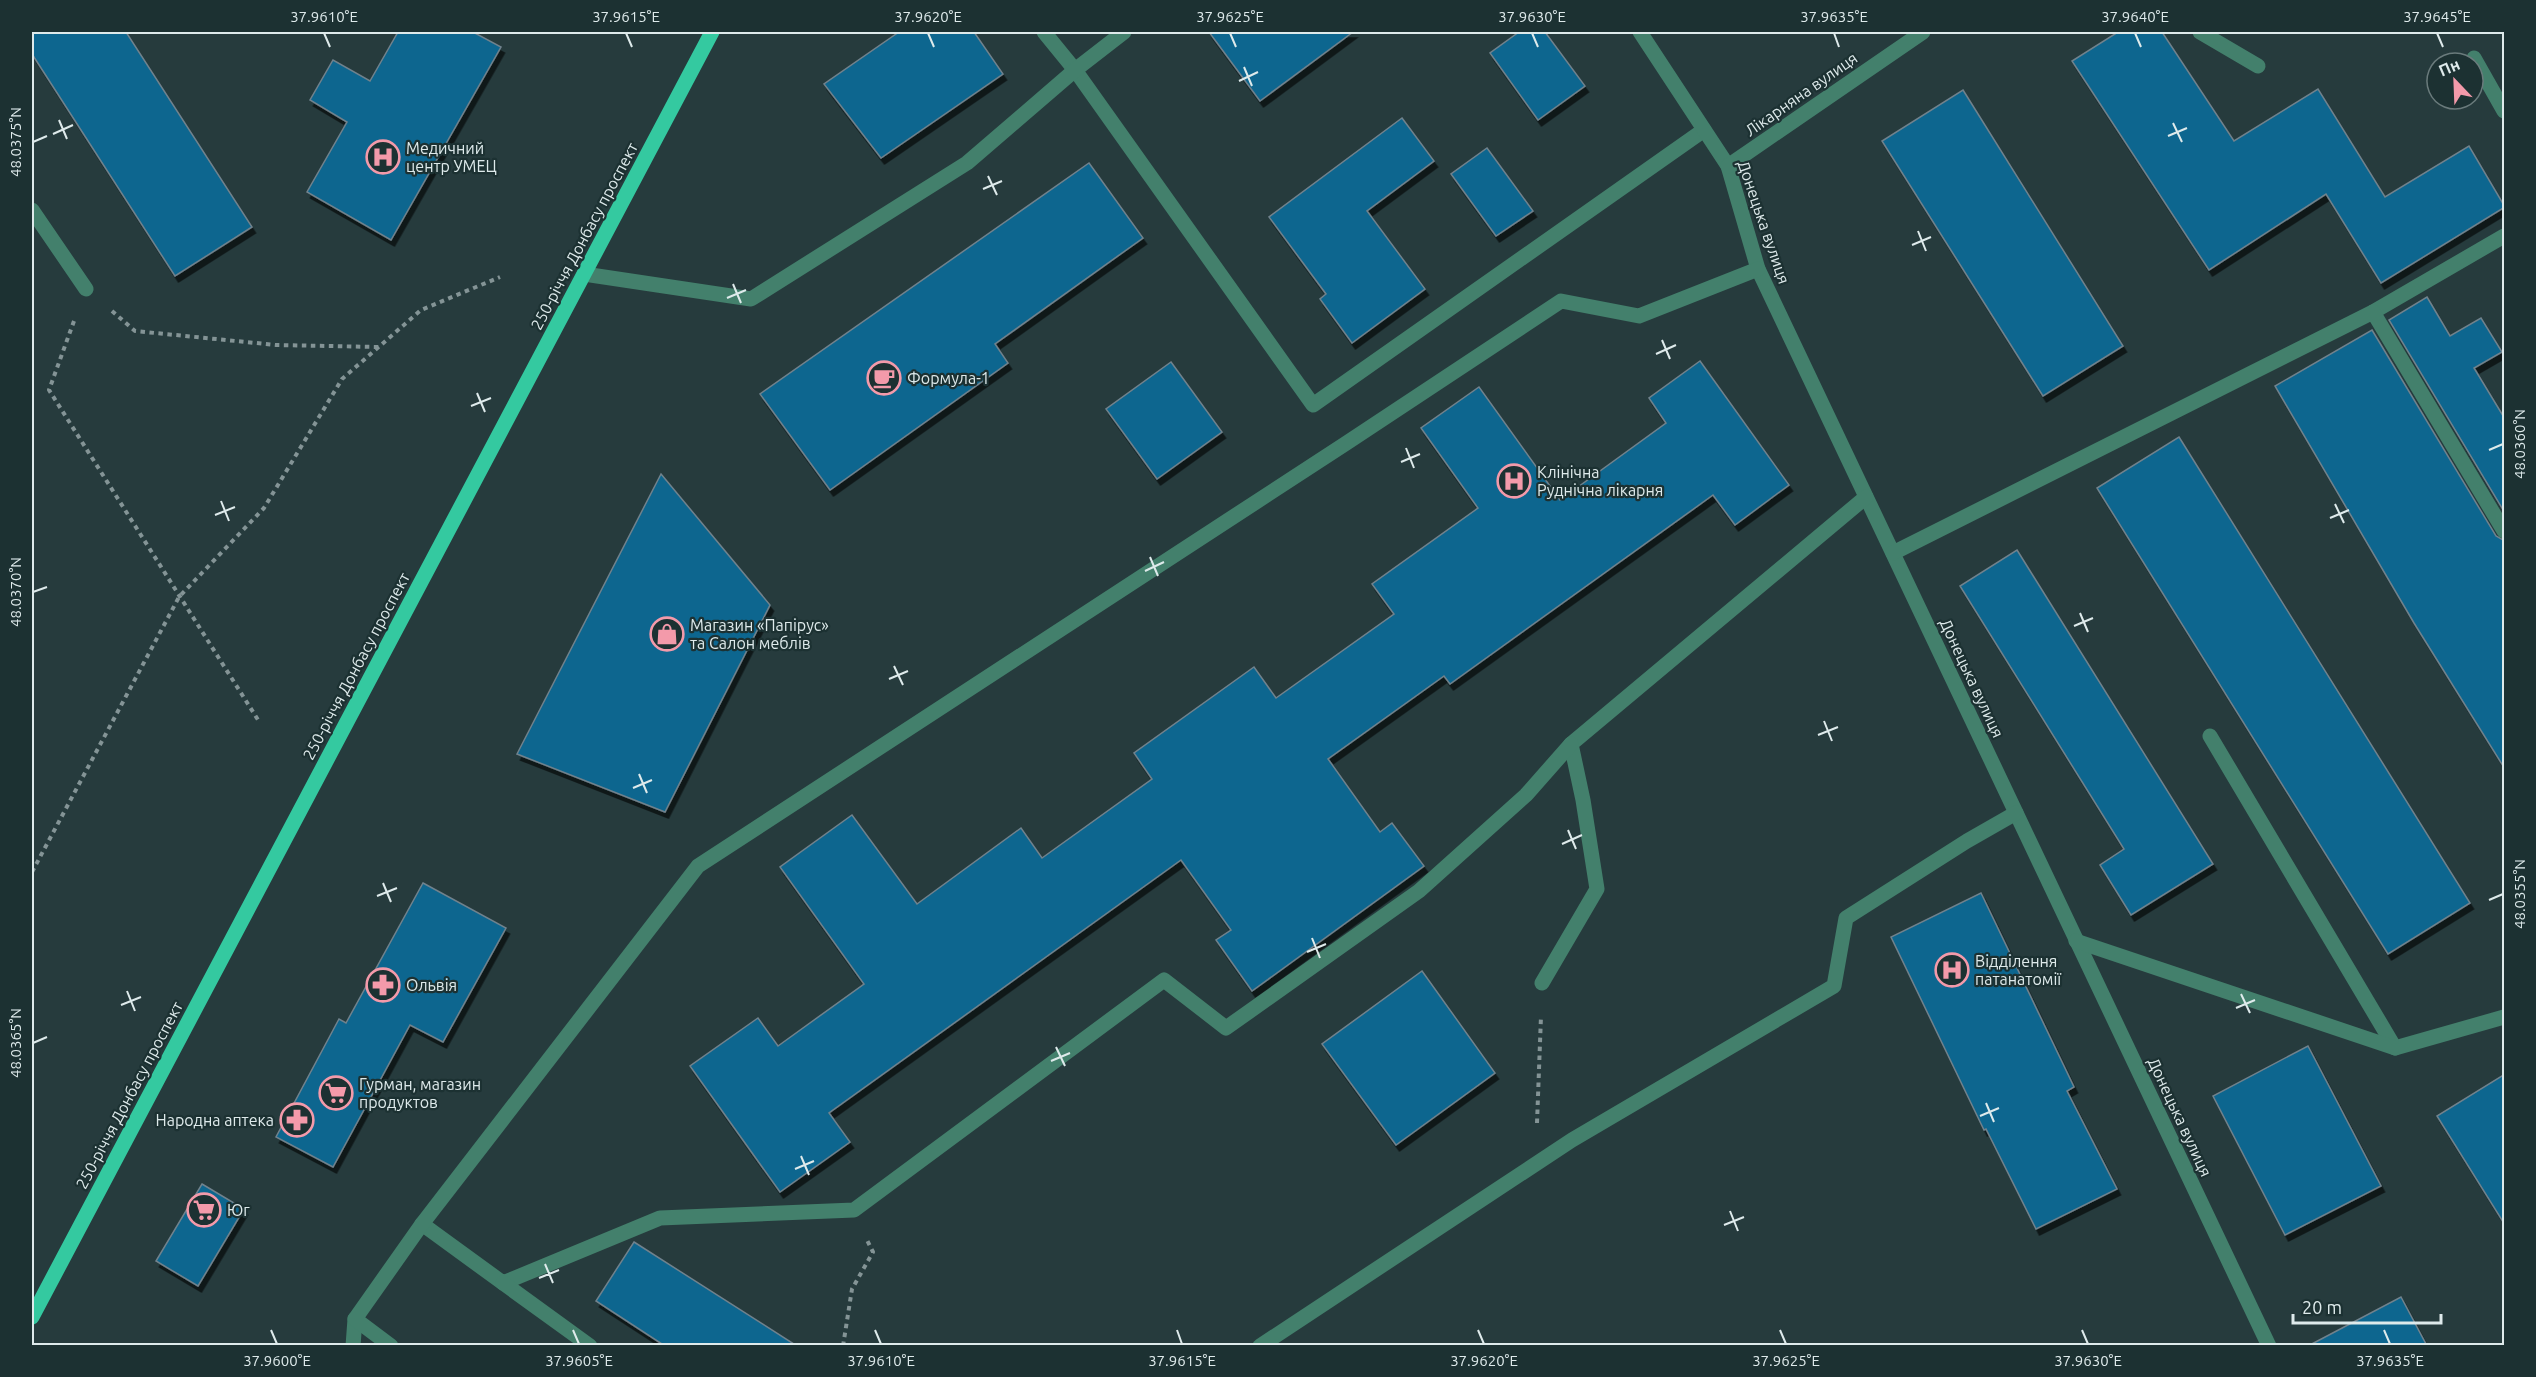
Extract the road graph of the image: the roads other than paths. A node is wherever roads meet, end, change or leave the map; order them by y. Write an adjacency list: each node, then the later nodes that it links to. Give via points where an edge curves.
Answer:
1 (712, 32): 16 (main road, 250-річчя Донбасу проспект)
2 (1044, 32): 8 (street)
3 (1124, 32): 8 (street)
4 (1640, 32): 11 (street, Донецька вулиця)
5 (1923, 32): 12 (street, Лікарняна вулиця)
6 (2200, 32): 7 (street)
7 (2258, 66)
8 (1075, 70): 11 (street, via 1313,405); 16 (street, via 967,163 751,299)
9 (2485, 77): 10 (street)
10 (2505, 111)
11 (1704, 130): 12 (street, Донецька вулиця)
12 (1728, 166): 15 (street, Донецька вулиця)
13 (32, 210): 17 (street)
14 (2505, 236): 18 (street)
15 (1758, 269): 19 (street, Донецька вулиця); 29 (street, via 1639,316 1561,300 698,866)
16 (584, 274): 31 (main road, 250-річчя Донбасу проспект)
17 (86, 289)
18 (2373, 312): 20 (street); 21 (street)
19 (1866, 497): 21 (street, Донецька вулиця); 23 (street)
20 (2505, 531)
21 (1893, 553): 24 (street, Донецька вулиця)
22 (2210, 736): 28 (street)
23 (1571, 744): 26 (street, via 1597,889); 30 (street, via 1526,795 1419,891 1226,1028 1164,980 854,1210 660,1218)
24 (2016, 813): 25 (street, Донецька вулиця); 36 (street, via 1846,918 1833,986 1572,1140)
25 (2076, 940): 28 (street); 37 (street, Донецька вулиця)
26 (1542, 983)
27 (2505, 1017): 28 (street)
28 (2395, 1048)
29 (422, 1224): 30 (street); 32 (street)
30 (503, 1283): 35 (street)
31 (32, 1317)
32 (356, 1319): 33 (street); 34 (street)
33 (353, 1346)
34 (391, 1346)
35 (590, 1346)
36 (1260, 1346)
37 (2269, 1346)

